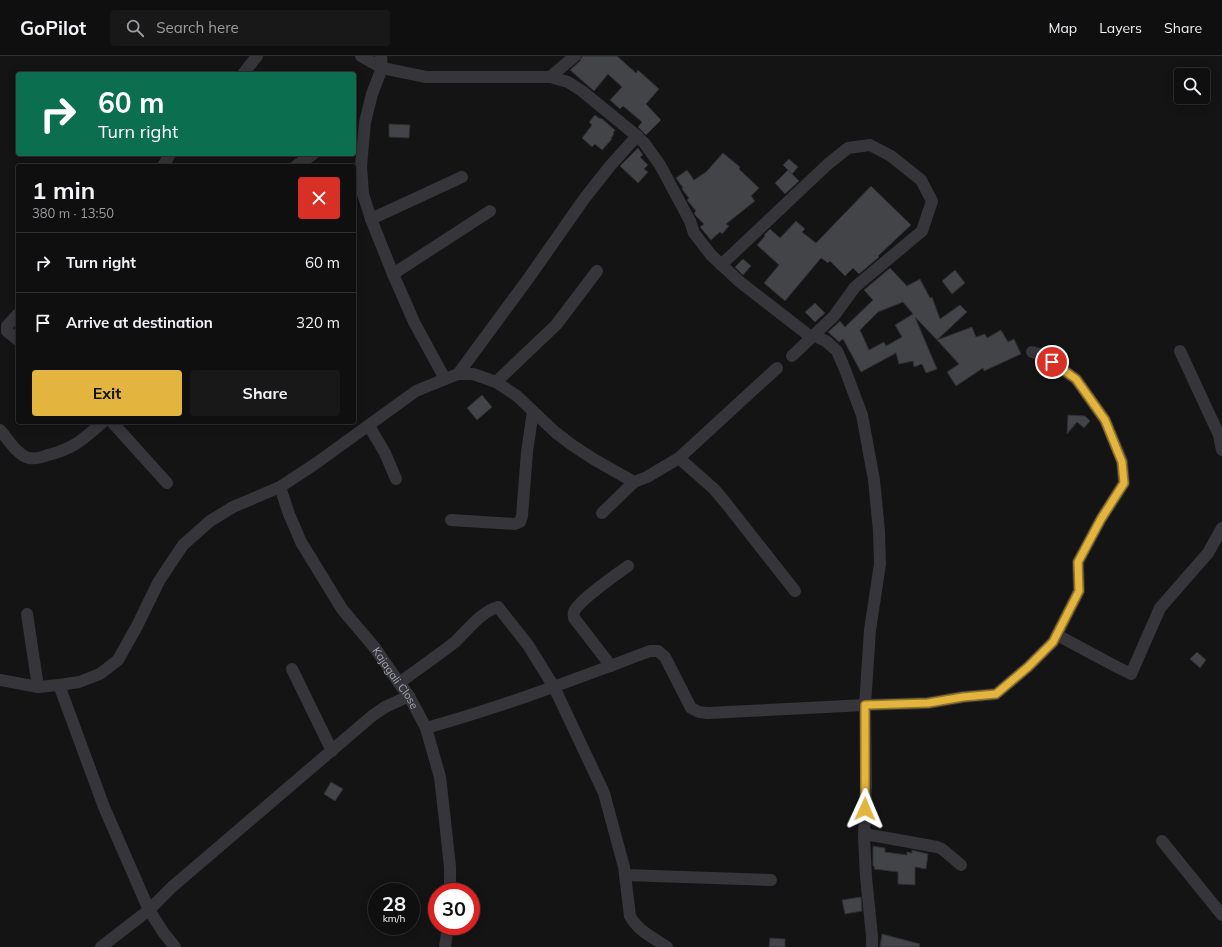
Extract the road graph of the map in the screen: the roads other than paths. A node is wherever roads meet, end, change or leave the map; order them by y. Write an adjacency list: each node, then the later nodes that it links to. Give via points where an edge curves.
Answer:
1 (257, 56): 5 (street)
2 (360, 56): 4 (street)
3 (575, 56): 6 (street)
4 (382, 62): 6 (street, via 426,77); 7 (street)
5 (245, 72)
6 (550, 77): 9 (street, via 568,82 582,90)
7 (365, 122): 8 (street); 14 (street, via 361,181)
8 (356, 127)
9 (637, 136): 15 (street, via 660,165 694,233); 25 (street, via 584,199)
10 (310, 156): 11 (street)
11 (299, 164)
12 (462, 177): 14 (street)
13 (490, 211): 17 (street)
14 (371, 219): 17 (street)
15 (721, 265): 19 (street); 19 (street, via 848,148 870,145 891,156 921,180 932,201 922,231 855,287)
16 (598, 271): 27 (street, via 556,325)
17 (393, 274): 26 (street, via 414,322)
18 (16, 316): 20 (street, via 7,326 7,331)
19 (815, 337): 23 (street); 54 (street, via 826,341 837,351 854,391 862,415 876,491 880,564 870,630)
20 (16, 338)
21 (1180, 351): 33 (street, via 1219,435)
22 (1032, 352): 45 (street, via 1040,354 1076,379 1105,420 1122,462 1124,483 1078,562 1079,591)
23 (792, 356)
24 (777, 368): 34 (street)
25 (458, 374): 26 (street); 27 (street, via 473,374)
26 (445, 379): 31 (street, via 416,391)
27 (496, 382): 28 (street)
28 (533, 411): 36 (street, via 572,445); 40 (street, via 520,522 514,524)
29 (101, 424): 32 (street, via 64,451 29,458 19,452)
30 (114, 424): 37 (street)
31 (369, 426): 35 (street, via 385,453); 38 (street)
32 (0, 430)
33 (1222, 450)
34 (679, 458): 36 (street); 43 (street, via 714,489)
35 (396, 479)
36 (634, 482): 39 (street)
37 (167, 483)
38 (280, 487): 49 (street, Kajagali Close, via 301,542 342,609); 50 (street, via 233,507 204,526 183,545 159,581 118,660 100,674)
39 (602, 513)
40 (451, 520)
41 (1222, 528): 45 (street, via 1208,553 1160,608 1131,674)
42 (628, 566): 46 (street, via 598,588 573,613 574,618)
43 (795, 591)
44 (27, 614): 51 (street)
45 (1057, 635): 54 (street, via 1043,652 996,694 928,703)
46 (611, 666): 52 (street); 54 (street, via 650,651 658,651 665,657 691,708 699,712)
47 (292, 670): 56 (street)
48 (0, 680): 51 (street)
49 (400, 683): 52 (street, via 485,614 498,607 528,645); 53 (street, Kajagali Close)
50 (59, 686): 51 (street); 63 (street, via 104,807)
51 (38, 687)
52 (554, 687): 55 (street); 60 (street, via 604,793)
53 (409, 696): 55 (street, Kajagali Close); 56 (street, via 372,716)
54 (865, 705): 57 (street)
55 (426, 728): 62 (street, Kajagali Close, via 440,778)
56 (332, 751): 63 (street)
57 (865, 834): 59 (street, via 937,847); 70 (street)
58 (1162, 841): 64 (street)
59 (961, 865)
60 (625, 875): 61 (street); 69 (street, via 633,923)
61 (771, 880)
62 (450, 883)
63 (149, 910): 66 (street); 67 (street)
64 (1222, 916)
65 (447, 935): 68 (street)
66 (101, 947)
67 (175, 947)
68 (445, 947)
69 (667, 947)
70 (872, 947)

